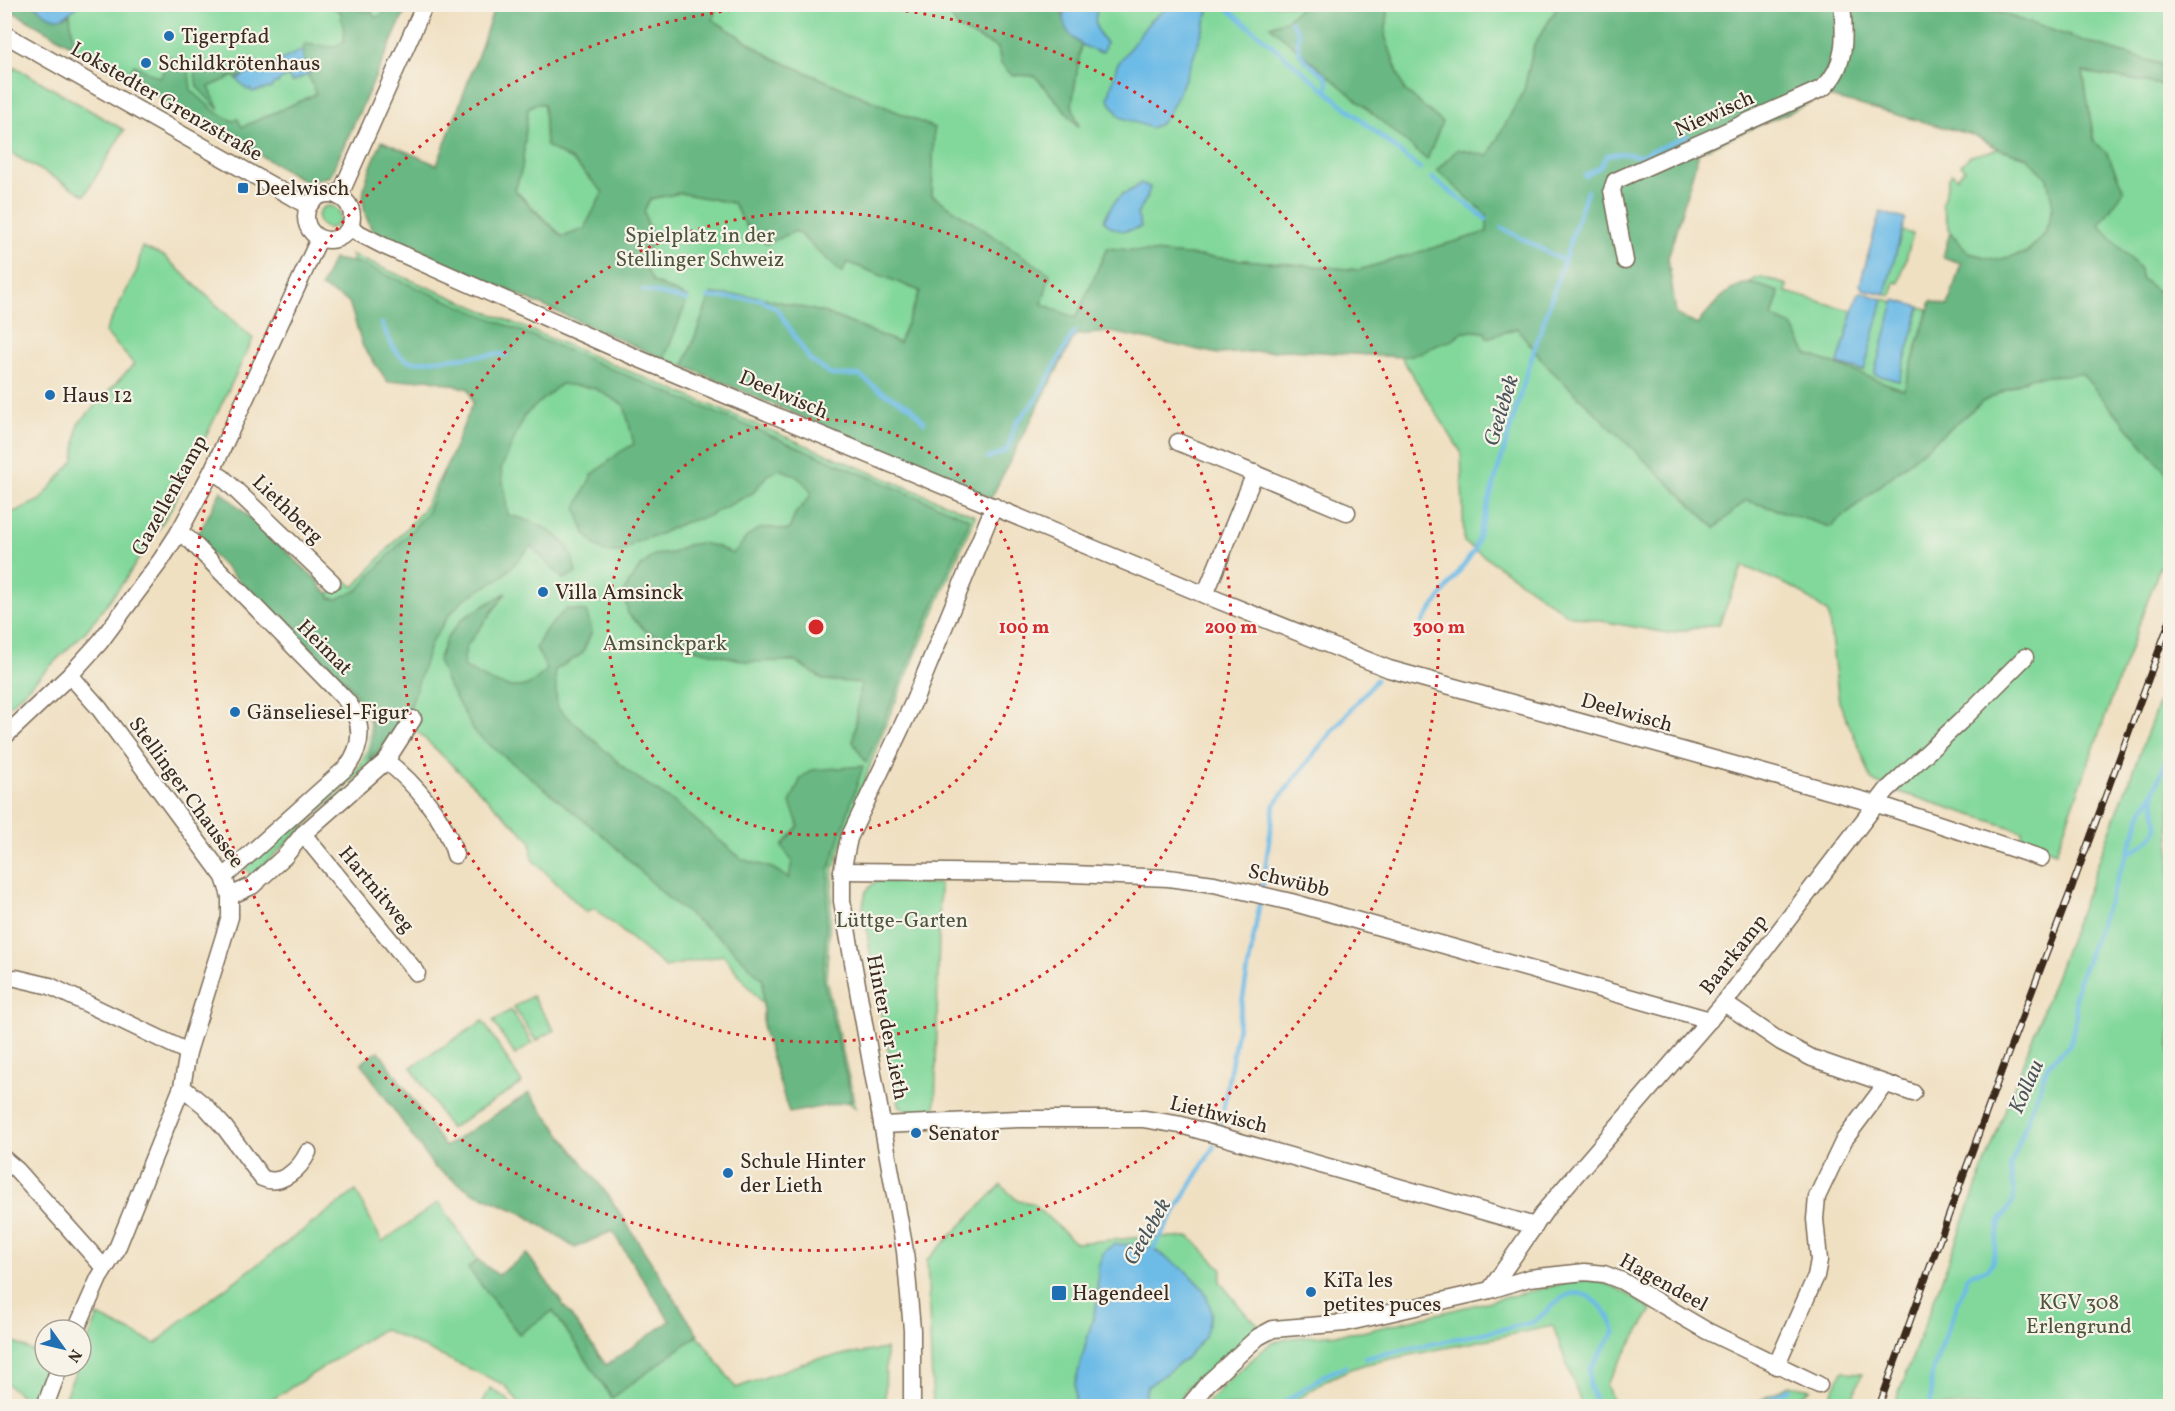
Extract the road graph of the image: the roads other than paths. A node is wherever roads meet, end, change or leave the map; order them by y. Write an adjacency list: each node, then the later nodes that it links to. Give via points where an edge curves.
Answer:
1 (424, 4): 4 (street)
2 (1842, 4): 8 (street, Niewisch, via 1843,54 1838,70 1823,88 1615,181 1611,190)
3 (4, 33): 5 (street, Lokstedter Grenzstraße)
4 (339, 197): 5 (street, via 322,195); 6 (street, via 351,210)
5 (308, 206): 7 (street, via 307,225)
6 (349, 228): 7 (street, via 336,239); 12 (street, Deelwisch, via 637,358)
7 (319, 238): 10 (street, Gazellenkamp)
8 (1625, 261)
9 (1178, 442): 11 (street)
10 (212, 471): 14 (street, Gazellenkamp); 15 (street, Liethberg)
11 (1255, 473): 13 (street); 16 (street)
12 (994, 506): 16 (street, Deelwisch); 26 (street, Hinter der Lieth, via 909,712 855,823)
13 (1347, 512)
14 (179, 532): 18 (street, Gazellenkamp, via 115,624); 27 (street, Heimat, via 345,699 360,726 358,747 347,767)
15 (332, 582)
16 (1205, 595): 22 (street, Deelwisch, via 1389,669)
17 (2025, 657): 22 (street, Baarkamp)
18 (70, 675): 20 (street, Gazellenkamp); 27 (street, Stellinger Chaussee, via 99,708)
19 (413, 719): 21 (street)
20 (4, 737)
21 (386, 761): 23 (street); 24 (street, via 412,784 430,808 448,833)
22 (1876, 803): 25 (street, Deelwisch); 31 (street, Baarkamp)
23 (303, 834): 28 (street, via 252,886); 29 (street, Hartnitweg)
24 (455, 855)
25 (2041, 858)
26 (842, 871): 32 (street, Schwübb, via 1060,874 1168,878 1214,884 1291,902); 37 (street, Hinter der Lieth, via 842,901)
27 (224, 877): 28 (street, Stellinger Chaussee)
28 (230, 896): 33 (street, Stellinger Chaussee, via 229,923)
29 (417, 973)
30 (16, 978): 33 (street, via 50,986)
31 (1724, 1004): 32 (street, Baarkamp); 34 (street, via 1812,1058)
32 (1710, 1020): 40 (street, Baarkamp)
33 (188, 1052): 35 (street, Stellinger Chaussee)
34 (1886, 1084): 36 (street); 44 (street, via 1844,1140 1817,1197 1816,1276)
35 (182, 1087): 38 (street, via 225,1128 262,1178 281,1180); 41 (street, Stellinger Chaussee, via 136,1204)
36 (1914, 1093)
37 (882, 1125): 40 (street, Liethwisch, via 1144,1119 1181,1125); 48 (street, Hinter der Lieth, via 908,1275)
38 (309, 1152)
39 (4, 1158): 41 (street)
40 (1535, 1226): 42 (street, Baarkamp)
41 (106, 1266): 43 (street, Stellinger Chaussee)
42 (1490, 1290): 44 (street, Hagendeel, via 1529,1278 1585,1272 1604,1274); 49 (street, Hagendeel, via 1345,1323 1273,1329 1258,1337 1224,1368)
43 (82, 1318)
44 (1776, 1366): 46 (street, Hagendeel)
45 (56, 1378): 47 (street)
46 (1818, 1385)
47 (45, 1407)
48 (912, 1407)
49 (1189, 1407)

